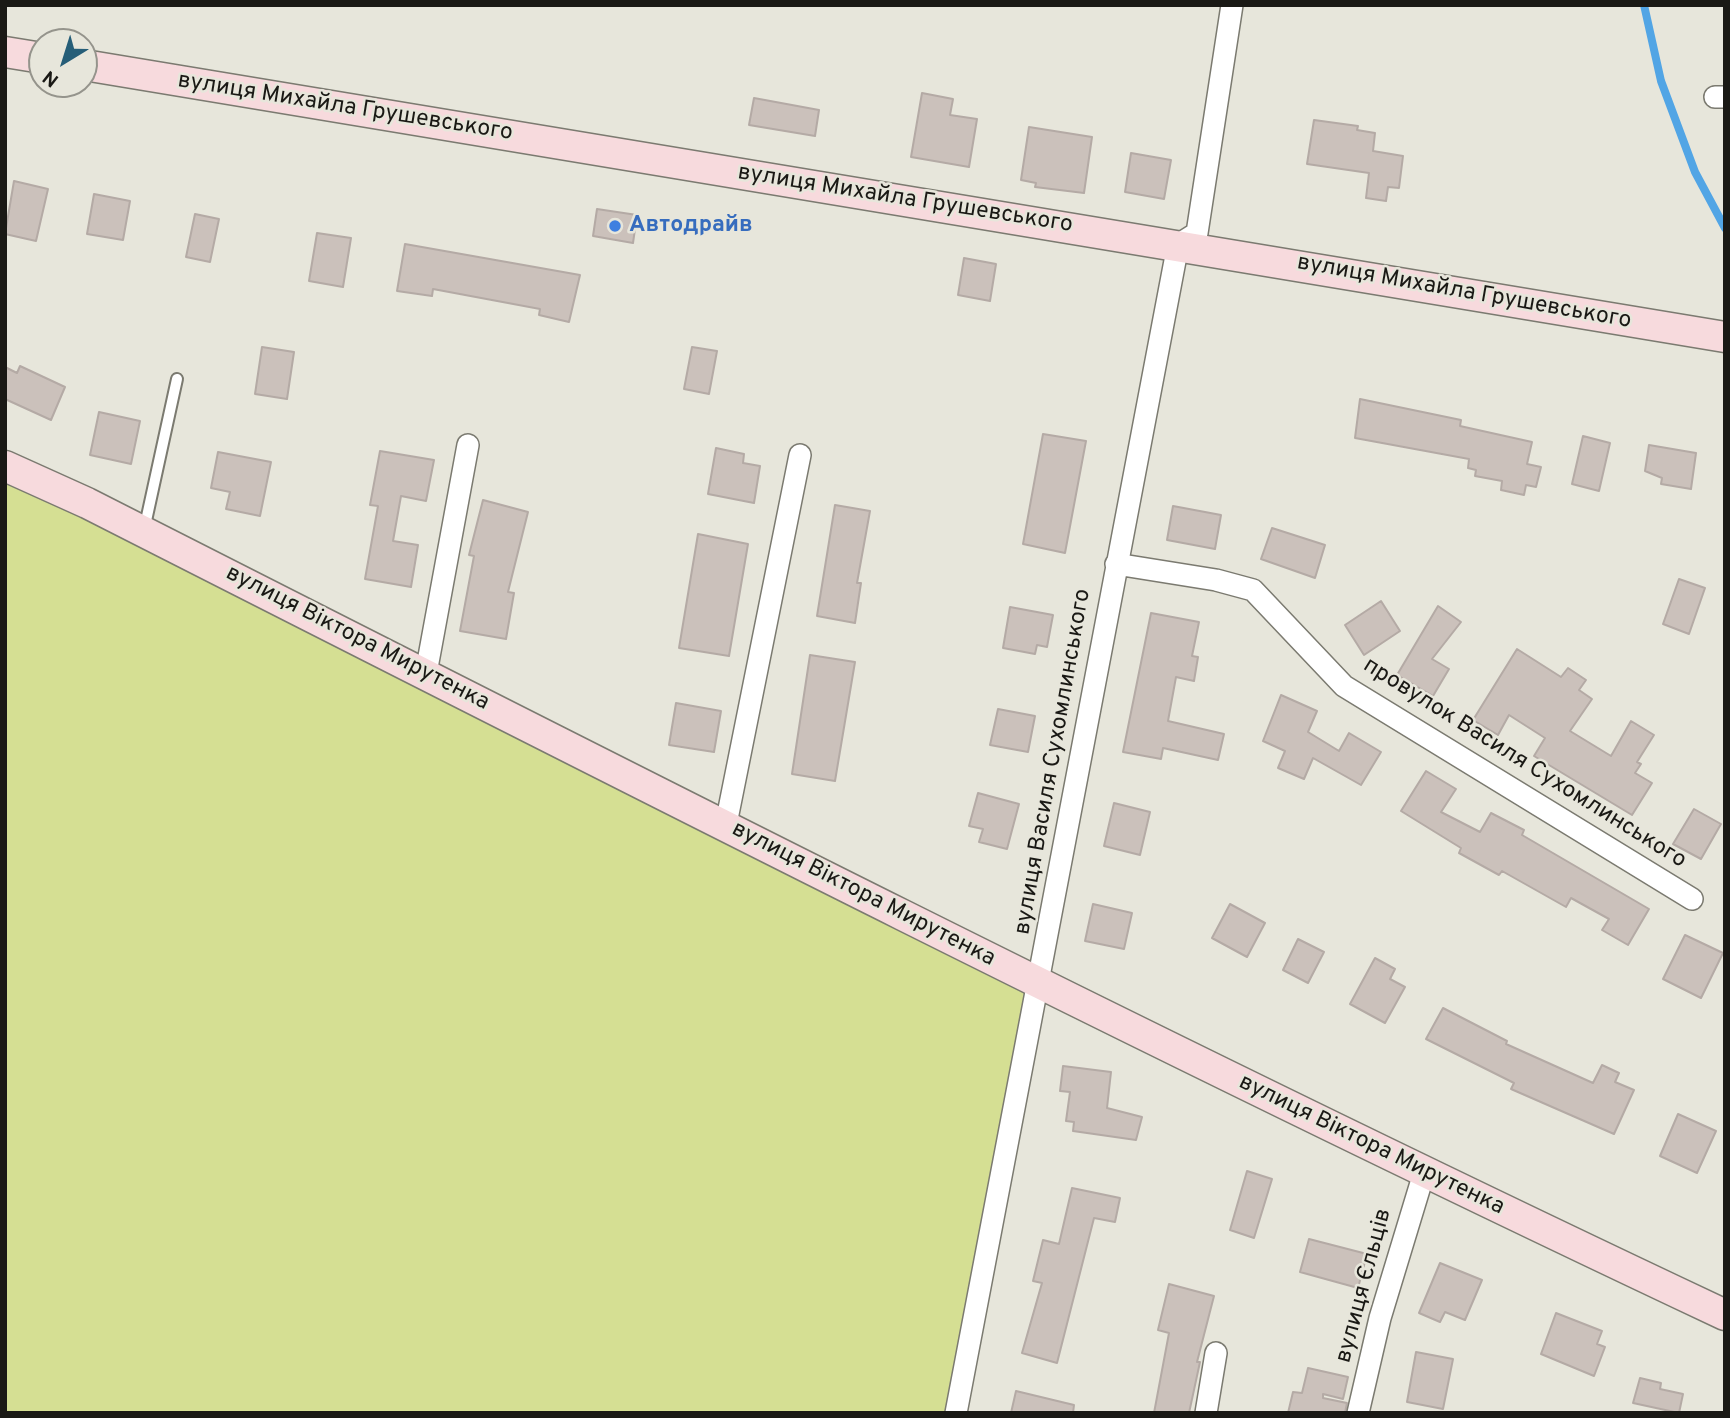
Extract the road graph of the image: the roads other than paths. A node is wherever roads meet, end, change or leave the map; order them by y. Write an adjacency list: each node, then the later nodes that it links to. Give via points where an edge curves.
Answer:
1 (1232, 5): 5 (street, via 1197,233)
2 (5, 52): 3 (street)
3 (28, 56)
4 (98, 67): 5 (street, вулиця Михайла Грушевського)
5 (1178, 245): 6 (street, вулиця Михайла Грушевського); 12 (street, вулиця Василя Сухомлинського)
6 (1725, 337)
7 (177, 379): 11 (lane)
8 (468, 445): 13 (street)
9 (800, 455): 14 (street)
10 (5, 466): 11 (street, вулиця Віктора Мирутенка)
11 (143, 532): 13 (street, вулиця Віктора Мирутенка)
12 (1116, 564): 15 (street, провулок Василя Сухомлинського, via 1253,590 1344,686); 16 (street, вулиця Василя Сухомлинського)
13 (426, 673): 14 (street, вулиця Віктора Мирутенка)
14 (726, 824): 16 (street, вулиця Віктора Мирутенка)
15 (1692, 899)
16 (1041, 986): 17 (street, вулиця Віктора Мирутенка); 20 (street, вулиця Василя Сухомлинського)
17 (1424, 1173): 18 (street, вулиця Віктора Мирутенка); 22 (street, вулиця Єльців, via 1380,1318)
18 (1725, 1315)
19 (1216, 1353): 21 (street)
20 (956, 1413)
21 (1206, 1413)
22 (1358, 1413)

